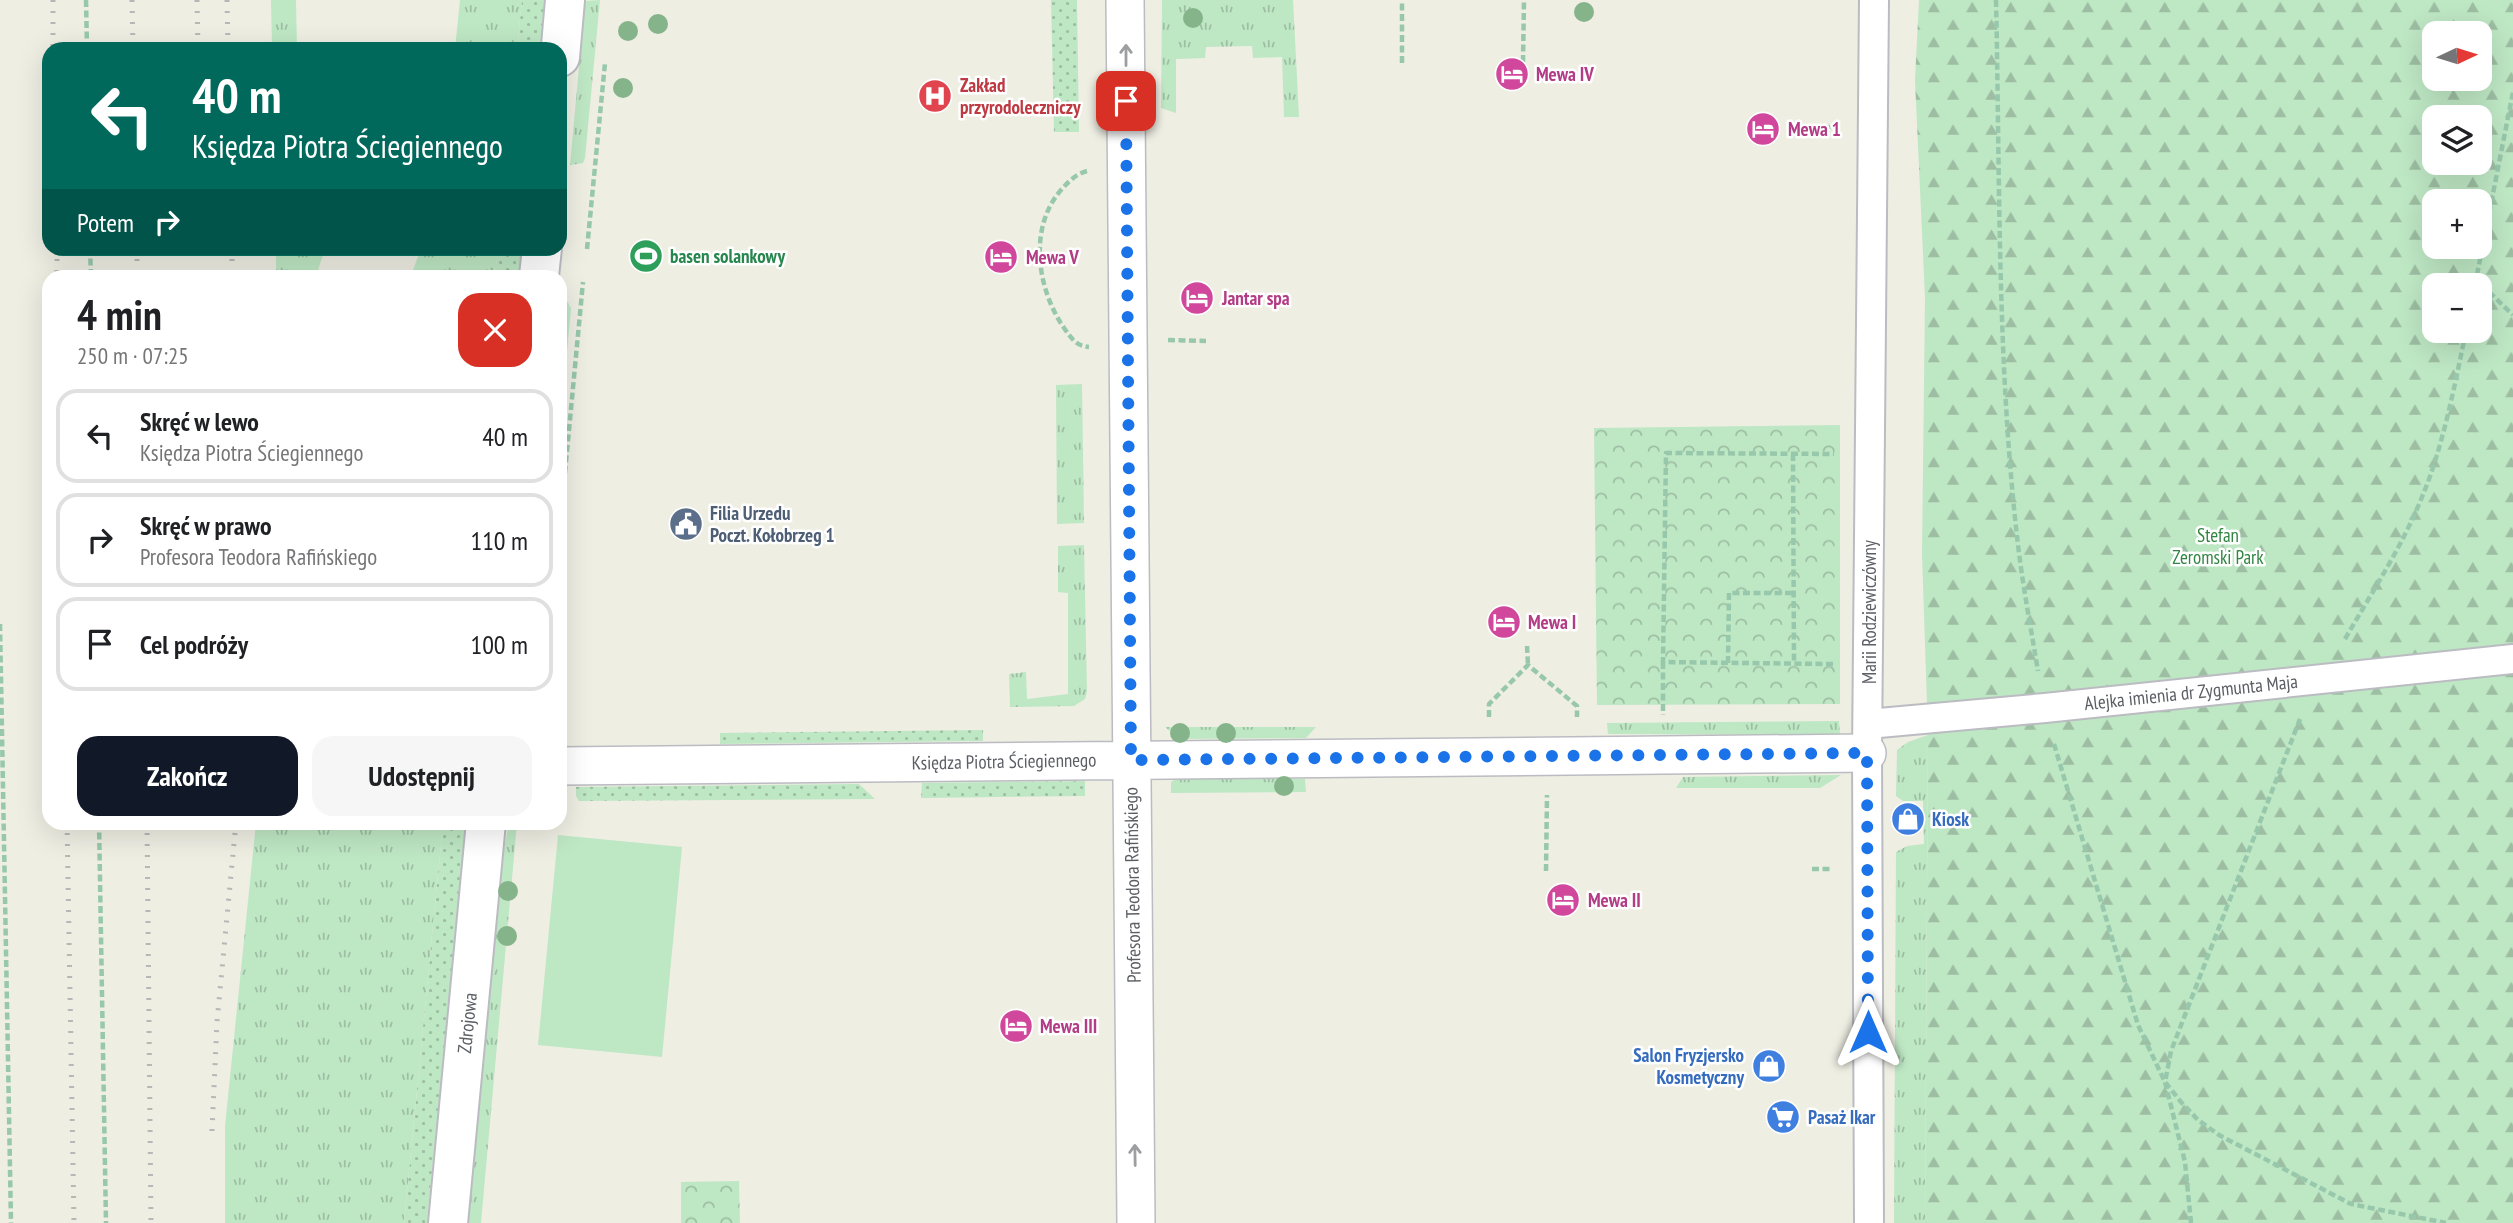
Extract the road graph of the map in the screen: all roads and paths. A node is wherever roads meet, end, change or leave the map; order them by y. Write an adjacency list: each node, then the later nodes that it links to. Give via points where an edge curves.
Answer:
1 (86, 0): 7 (path)
2 (565, 0): 8 (street)
3 (1125, 0): 38 (street, Profesora Teodora Rafińskiego, one-way to 3)
4 (1402, 0): 10 (path)
5 (1524, 0): 9 (path)
6 (1874, 0): 23 (street, Marii Rodziewiczówny)
7 (87, 42)
8 (561, 42)
9 (1524, 62)
10 (1402, 63)
11 (2513, 92): 15 (path)
12 (1813, 127): 13 (path)
13 (1837, 127)
14 (1092, 169): 21 (path, via 1069,181 1052,201 1040,257 1044,289 1053,311 1074,342)
15 (2479, 273)
16 (2492, 295): 17 (path)
17 (2513, 315)
18 (1164, 340): 19 (path)
19 (1206, 341)
20 (2464, 343): 33 (path, via 2451,405 2423,496 2395,555)
21 (1094, 347)
22 (1793, 454): 23 (path); 24 (path); 28 (path, via 1666,453)
23 (1870, 454): 31 (street, Marii Rodziewiczówny)
24 (1794, 593): 29 (path, via 1729,593); 30 (path)
25 (0, 624): 46 (path)
26 (1527, 646): 32 (path)
27 (2513, 659): 33 (street, Alejka imienia dr Zygmunta Maja)
28 (1663, 662): 29 (path); 35 (path)
29 (1728, 663): 30 (path)
30 (1794, 664): 31 (path)
31 (1869, 664): 37 (street, Marii Rodziewiczówny)
32 (1528, 665): 34 (path, via 1577,706); 36 (path, via 1489,704)
33 (2322, 677): 37 (street, Alejka imienia dr Zygmunta Maja, via 2045,708); 51 (path, via 2309,695 2171,1051 2165,1082 2185,1162)
34 (1577, 716)
35 (1663, 716)
36 (1489, 718)
37 (1868, 738): 38 (street, Księdza Piotra Ściegiennego); 50 (street, Marii Rodziewiczówny)
38 (1131, 760): 39 (street, Księdza Piotra Ściegiennego); 49 (street, Profesora Teodora Rafińskiego, one-way to 38)
39 (567, 766)
40 (1547, 794): 45 (path)
41 (99, 830): 47 (path)
42 (485, 830): 48 (street, Zdrojowa)
43 (1812, 869): 44 (path)
44 (1839, 869)
45 (1546, 871)
46 (10, 1223)
47 (106, 1223)
48 (448, 1223)
49 (1136, 1223)
50 (1869, 1223)
51 (2191, 1223)

